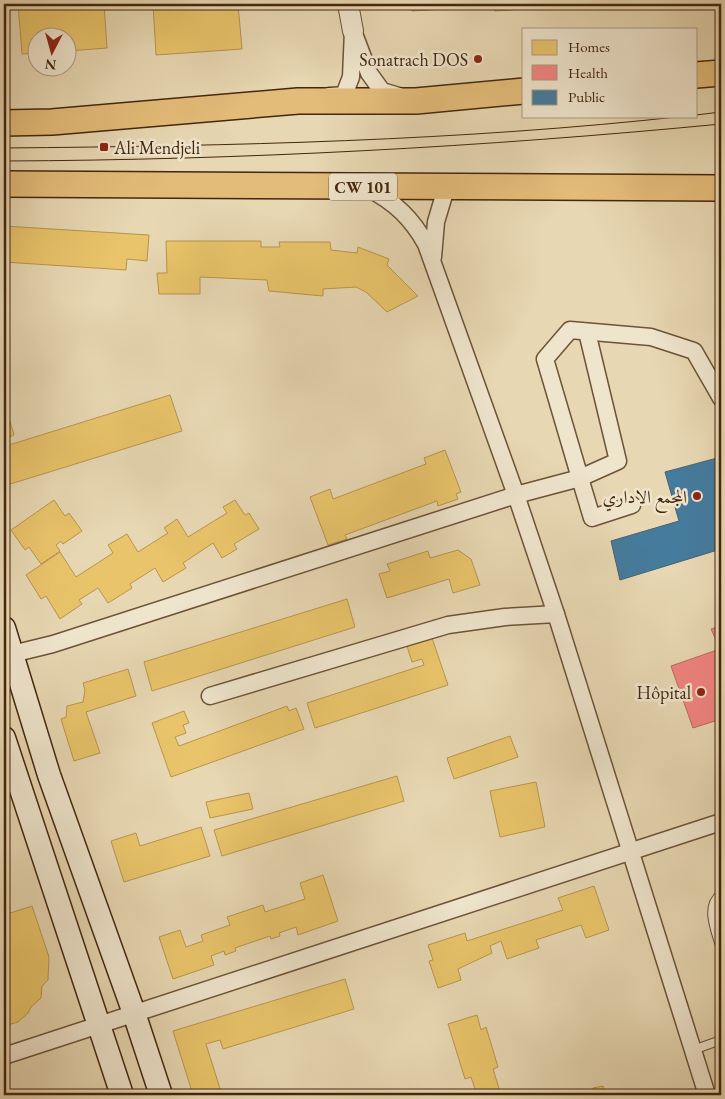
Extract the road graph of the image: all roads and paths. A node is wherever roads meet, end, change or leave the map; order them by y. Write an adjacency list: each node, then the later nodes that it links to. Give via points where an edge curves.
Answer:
1 (348, 4): 2 (street)
2 (353, 31): 6 (street, via 352,77 344,95); 7 (street, via 369,73 382,91)
3 (721, 73): 4 (main road)
4 (698, 75)
5 (522, 91): 7 (main road)
6 (298, 101): 7 (main road); 8 (main road, via 52,122)
7 (416, 101)
8 (4, 123)
9 (4, 184): 11 (main road, CW 101)
10 (447, 185): 11 (main road, CW 101); 12 (main road, CW 101); 13 (street, via 436,222)
11 (365, 187): 13 (street, via 384,196 416,225)
12 (721, 188)
13 (433, 264): 17 (street)
14 (587, 332): 15 (street, via 651,337 694,351); 16 (street, via 618,461); 16 (street, via 570,330 545,359)
15 (721, 398)
16 (580, 478): 17 (street); 18 (street, via 592,518)
17 (516, 495): 19 (street); 21 (street)
18 (632, 505)
19 (556, 614): 22 (street, via 448,625); 25 (street)
20 (4, 628): 21 (main road)
21 (8, 656): 28 (main road)
22 (210, 696)
23 (4, 738): 29 (main road)
24 (721, 822): 25 (street)
25 (628, 851): 28 (street); 31 (street)
26 (721, 894): 27 (lane, via 712,905)
27 (721, 949)
28 (134, 1013): 29 (street); 34 (main road)
29 (99, 1024): 32 (street); 33 (main road)
30 (721, 1040): 31 (lane)
31 (692, 1050): 35 (street)
32 (4, 1056)
33 (122, 1095)
34 (161, 1095)
35 (707, 1095)

